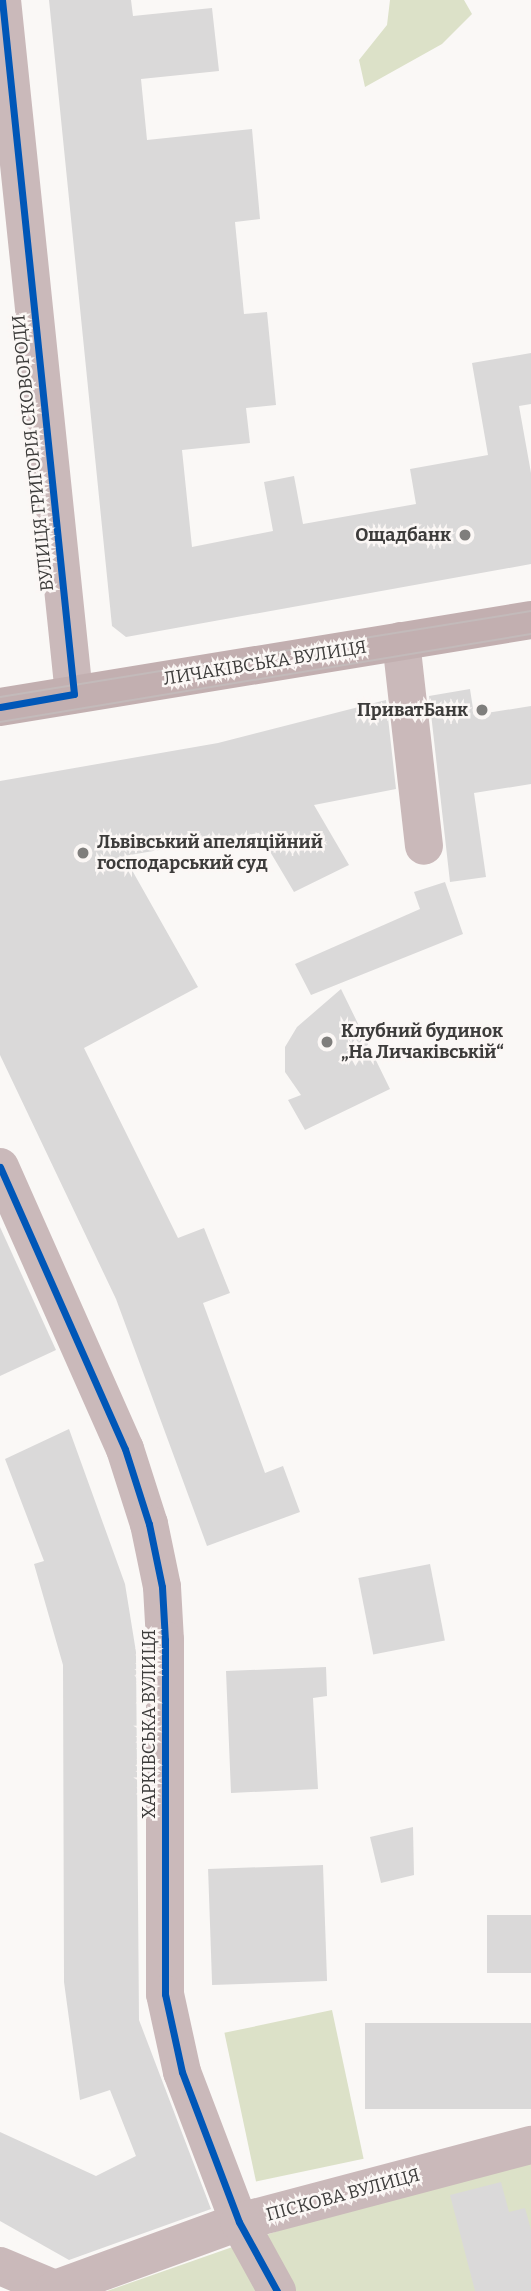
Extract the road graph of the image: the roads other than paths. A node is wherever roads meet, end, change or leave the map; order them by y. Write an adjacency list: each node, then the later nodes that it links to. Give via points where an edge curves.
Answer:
1 (2, 0): 4 (street, ВУЛИЦЯ ГРИГОРІЯ СКОВОРОДИ)
2 (531, 620): 3 (main road, ЛИЧАКІВСЬКА ВУЛИЦЯ)
3 (401, 641): 4 (main road, ЛИЧАКІВСЬКА ВУЛИЦЯ); 6 (street)
4 (74, 694): 5 (main road, ЛИЧАКІВСЬКА ВУЛИЦЯ)
5 (0, 707)
6 (424, 846)
7 (0, 1167): 9 (street, ХАРКІВСЬКА ВУЛИЦЯ, via 125,1449 149,1524 162,1587 165,1640 165,1994 182,2072)
8 (531, 2145): 9 (street, ПІСКОВА ВУЛИЦЯ)
9 (239, 2222): 11 (street, ПІСКОВА ВУЛИЦЯ); 12 (street, ХАРКІВСЬКА ВУЛИЦЯ)
10 (0, 2266): 11 (street, ПІСКОВА ВУЛИЦЯ)
11 (54, 2290)
12 (277, 2291)

